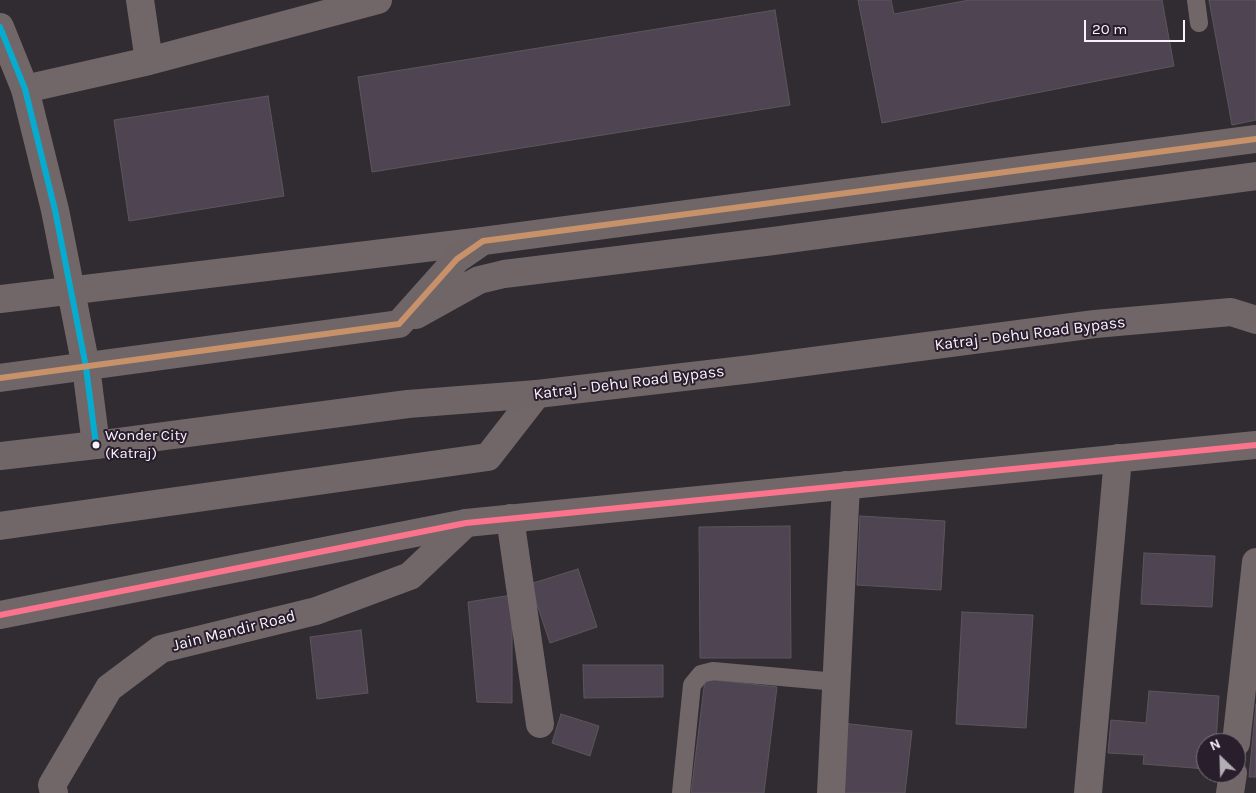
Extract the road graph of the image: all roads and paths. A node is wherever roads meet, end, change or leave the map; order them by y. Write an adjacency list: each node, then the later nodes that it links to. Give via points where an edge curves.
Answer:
1 (140, 0): 6 (street)
2 (378, 0): 6 (street)
3 (1196, 0): 4 (lane)
4 (1199, 23)
5 (0, 27): 7 (street)
6 (149, 61): 7 (street)
7 (25, 89): 11 (street)
8 (1256, 139): 10 (highway)
9 (1256, 176): 14 (highway, via 504,274 479,280)
10 (483, 241): 11 (street); 14 (highway, via 457,259)
11 (71, 291): 12 (street); 15 (street)
12 (0, 299)
13 (1248, 315): 17 (highway, Katraj - Dehu Road Bypass, via 1095,324)
14 (400, 324): 15 (highway)
15 (86, 367): 16 (highway); 18 (street)
16 (0, 378)
17 (537, 394): 18 (highway, Katraj - Dehu Road Bypass, via 408,404); 25 (street, via 488,457)
18 (96, 445): 20 (highway, Katraj - Dehu Road Bypass)
19 (1256, 445): 21 (street)
20 (0, 456)
21 (1118, 458): 22 (street); 34 (street)
22 (846, 485): 23 (street); 28 (street)
23 (510, 518): 24 (street); 29 (street)
24 (466, 523): 27 (street); 31 (street, Jain Mandir Road, via 410,576 316,611 161,649 109,688 52,785)
25 (0, 526)
26 (1256, 562): 30 (street)
27 (0, 615)
28 (837, 682): 32 (lane, via 713,671 701,674 692,685); 33 (street)
29 (540, 724)
30 (1237, 733)
31 (54, 793)
32 (681, 793)
33 (831, 793)
34 (1088, 793)

